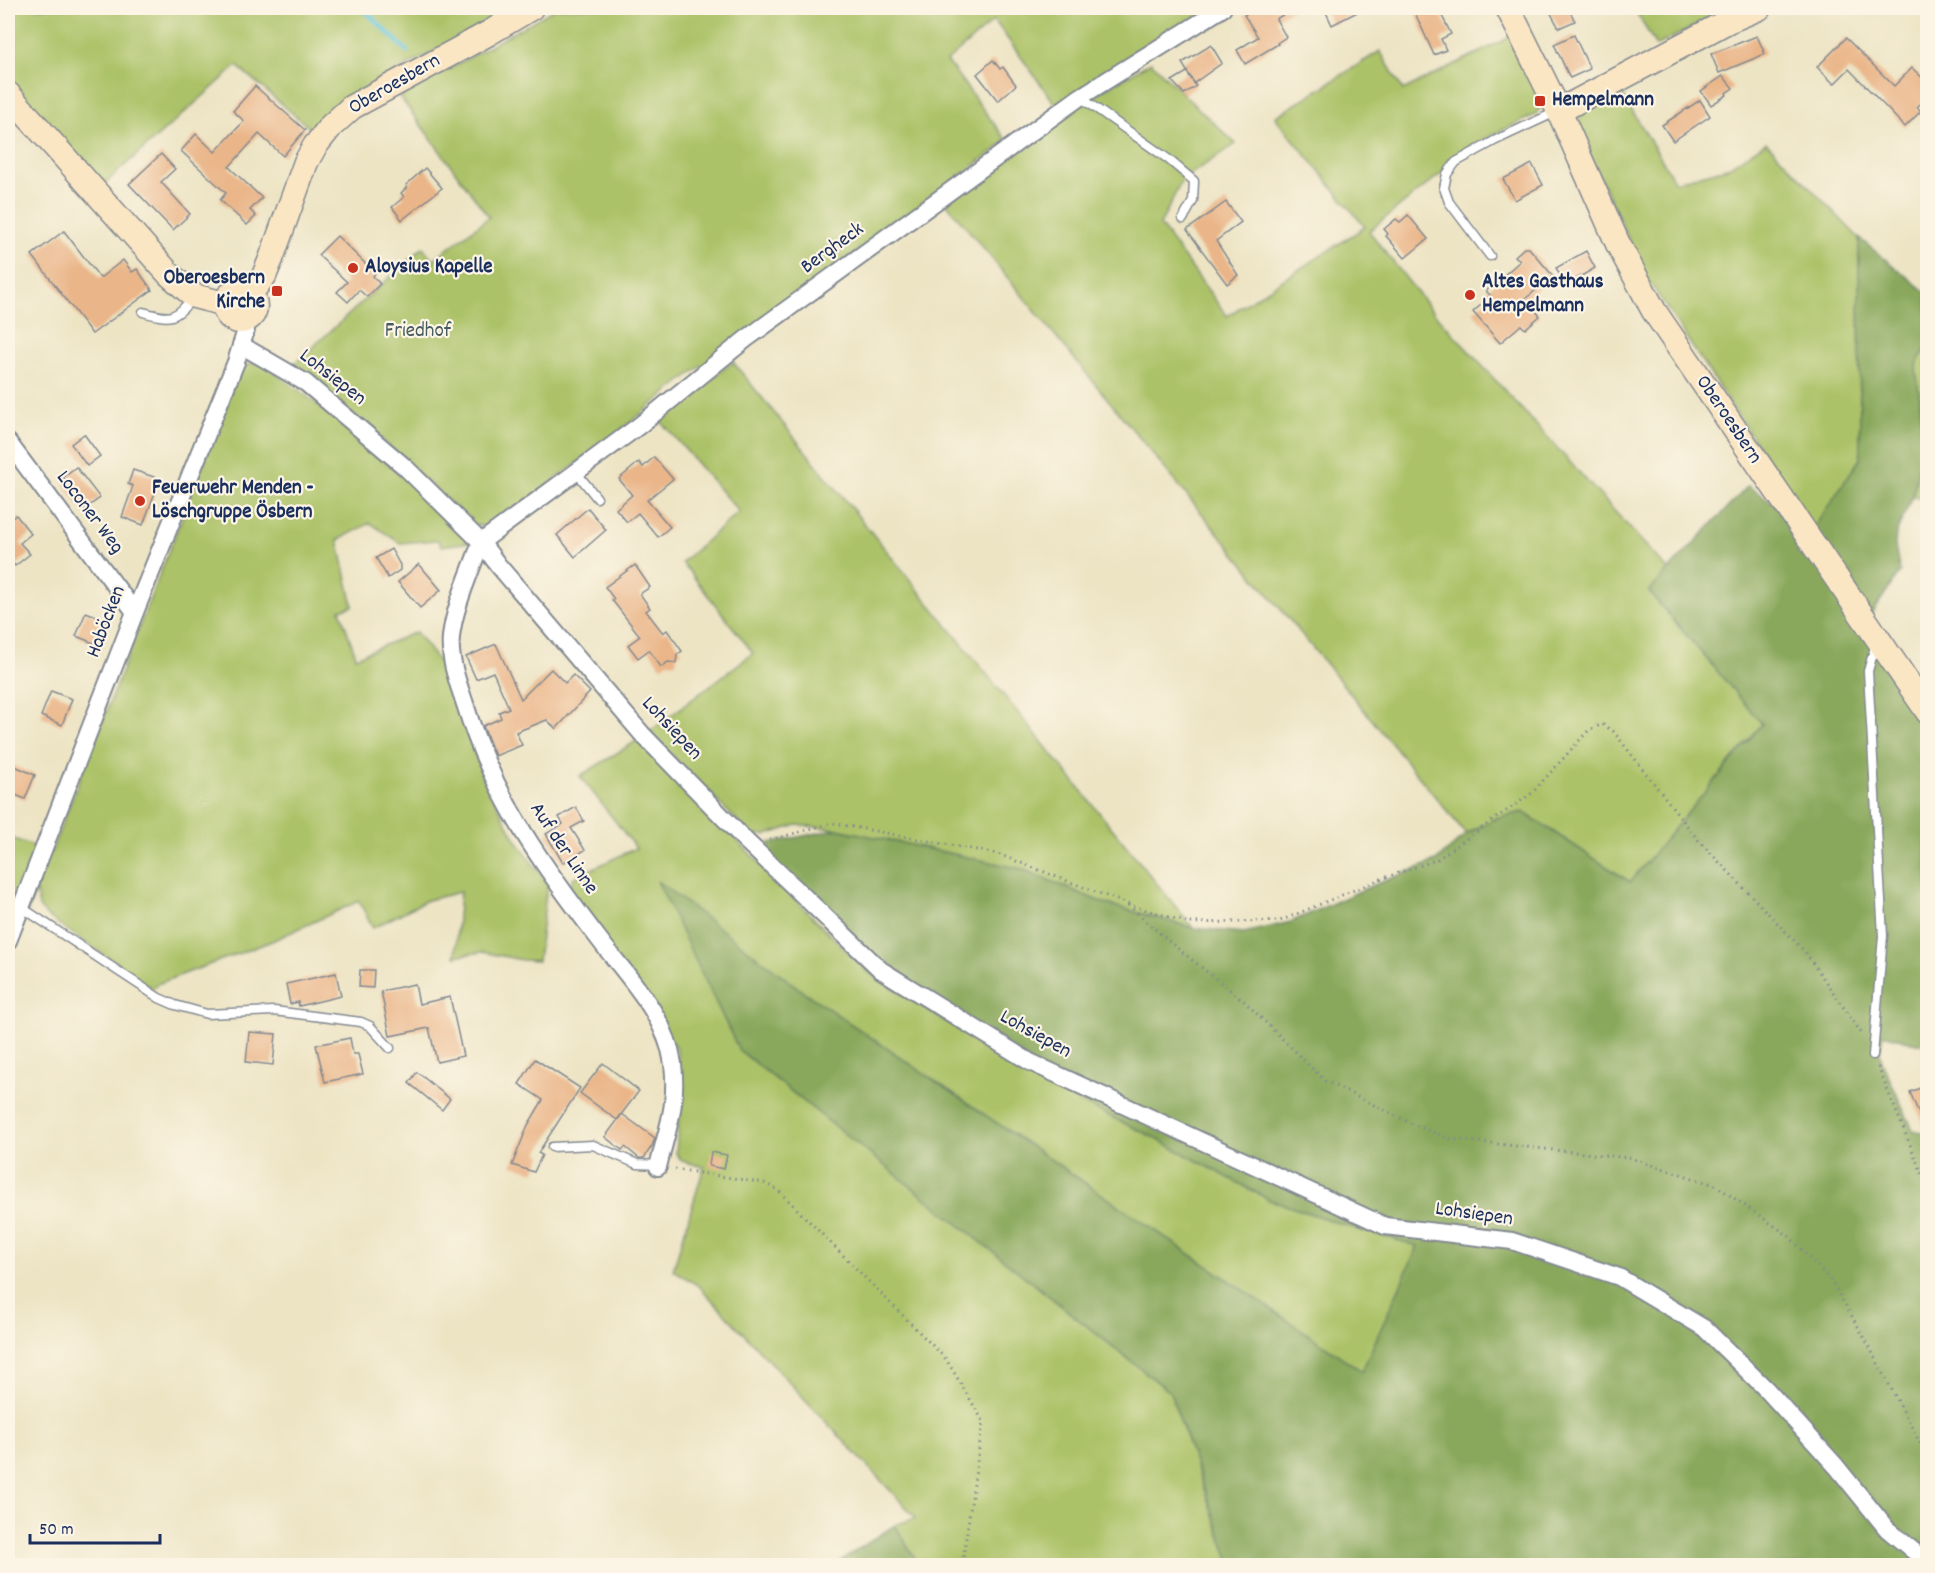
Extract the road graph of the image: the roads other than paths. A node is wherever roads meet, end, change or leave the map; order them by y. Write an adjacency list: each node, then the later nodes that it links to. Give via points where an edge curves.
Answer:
1 (531, 8): 10 (street, Oberoesbern, via 352,107 331,126 306,162 264,276)
2 (1223, 8): 6 (street, Bergheck)
3 (1508, 8): 7 (street, Oberoesbern)
4 (1759, 8): 7 (street)
5 (8, 94): 11 (street, via 169,274)
6 (1080, 97): 8 (lane, via 1194,181 1193,201); 17 (street, Bergheck, via 746,339)
7 (1559, 111): 9 (lane, via 1456,162 1447,174 1444,188 1449,202); 21 (street, Oberoesbern, via 1618,244 1654,311)
8 (1183, 219)
9 (1490, 256)
10 (250, 294): 12 (street, via 234,292); 14 (street, via 254,307)
11 (194, 296): 12 (street); 13 (lane, via 181,313 166,319)
12 (225, 304): 14 (street, via 228,315)
13 (143, 312)
14 (244, 320): 15 (street, Haböcken, via 246,330)
15 (241, 345): 19 (street, Lohsiepen, via 306,383 405,467); 20 (street, Haböcken)
16 (8, 442): 20 (street, Loconer Weg)
17 (576, 472): 18 (lane); 19 (street, Bergheck)
18 (597, 498)
19 (481, 542): 28 (street, Auf der Linne, via 451,637 461,692 484,760 528,842 631,980 663,1032 672,1063 674,1090 672,1116); 29 (street, Lohsiepen, via 642,734 747,842 881,970 1030,1062 1385,1226 1512,1241 1619,1277 1704,1328 1766,1389 1887,1529)
20 (135, 612): 23 (street, Haböcken)
21 (1877, 640): 22 (street, Oberoesbern); 26 (lane, via 1868,671 1883,936)
22 (1928, 712)
23 (21, 907): 24 (street, Haböcken); 25 (lane, via 175,1005 207,1014 274,1011 361,1022 370,1026)
24 (8, 941)
25 (390, 1048)
26 (1873, 1055)
27 (552, 1147): 28 (lane, via 593,1145 637,1164)
28 (658, 1166)
29 (1928, 1563)

